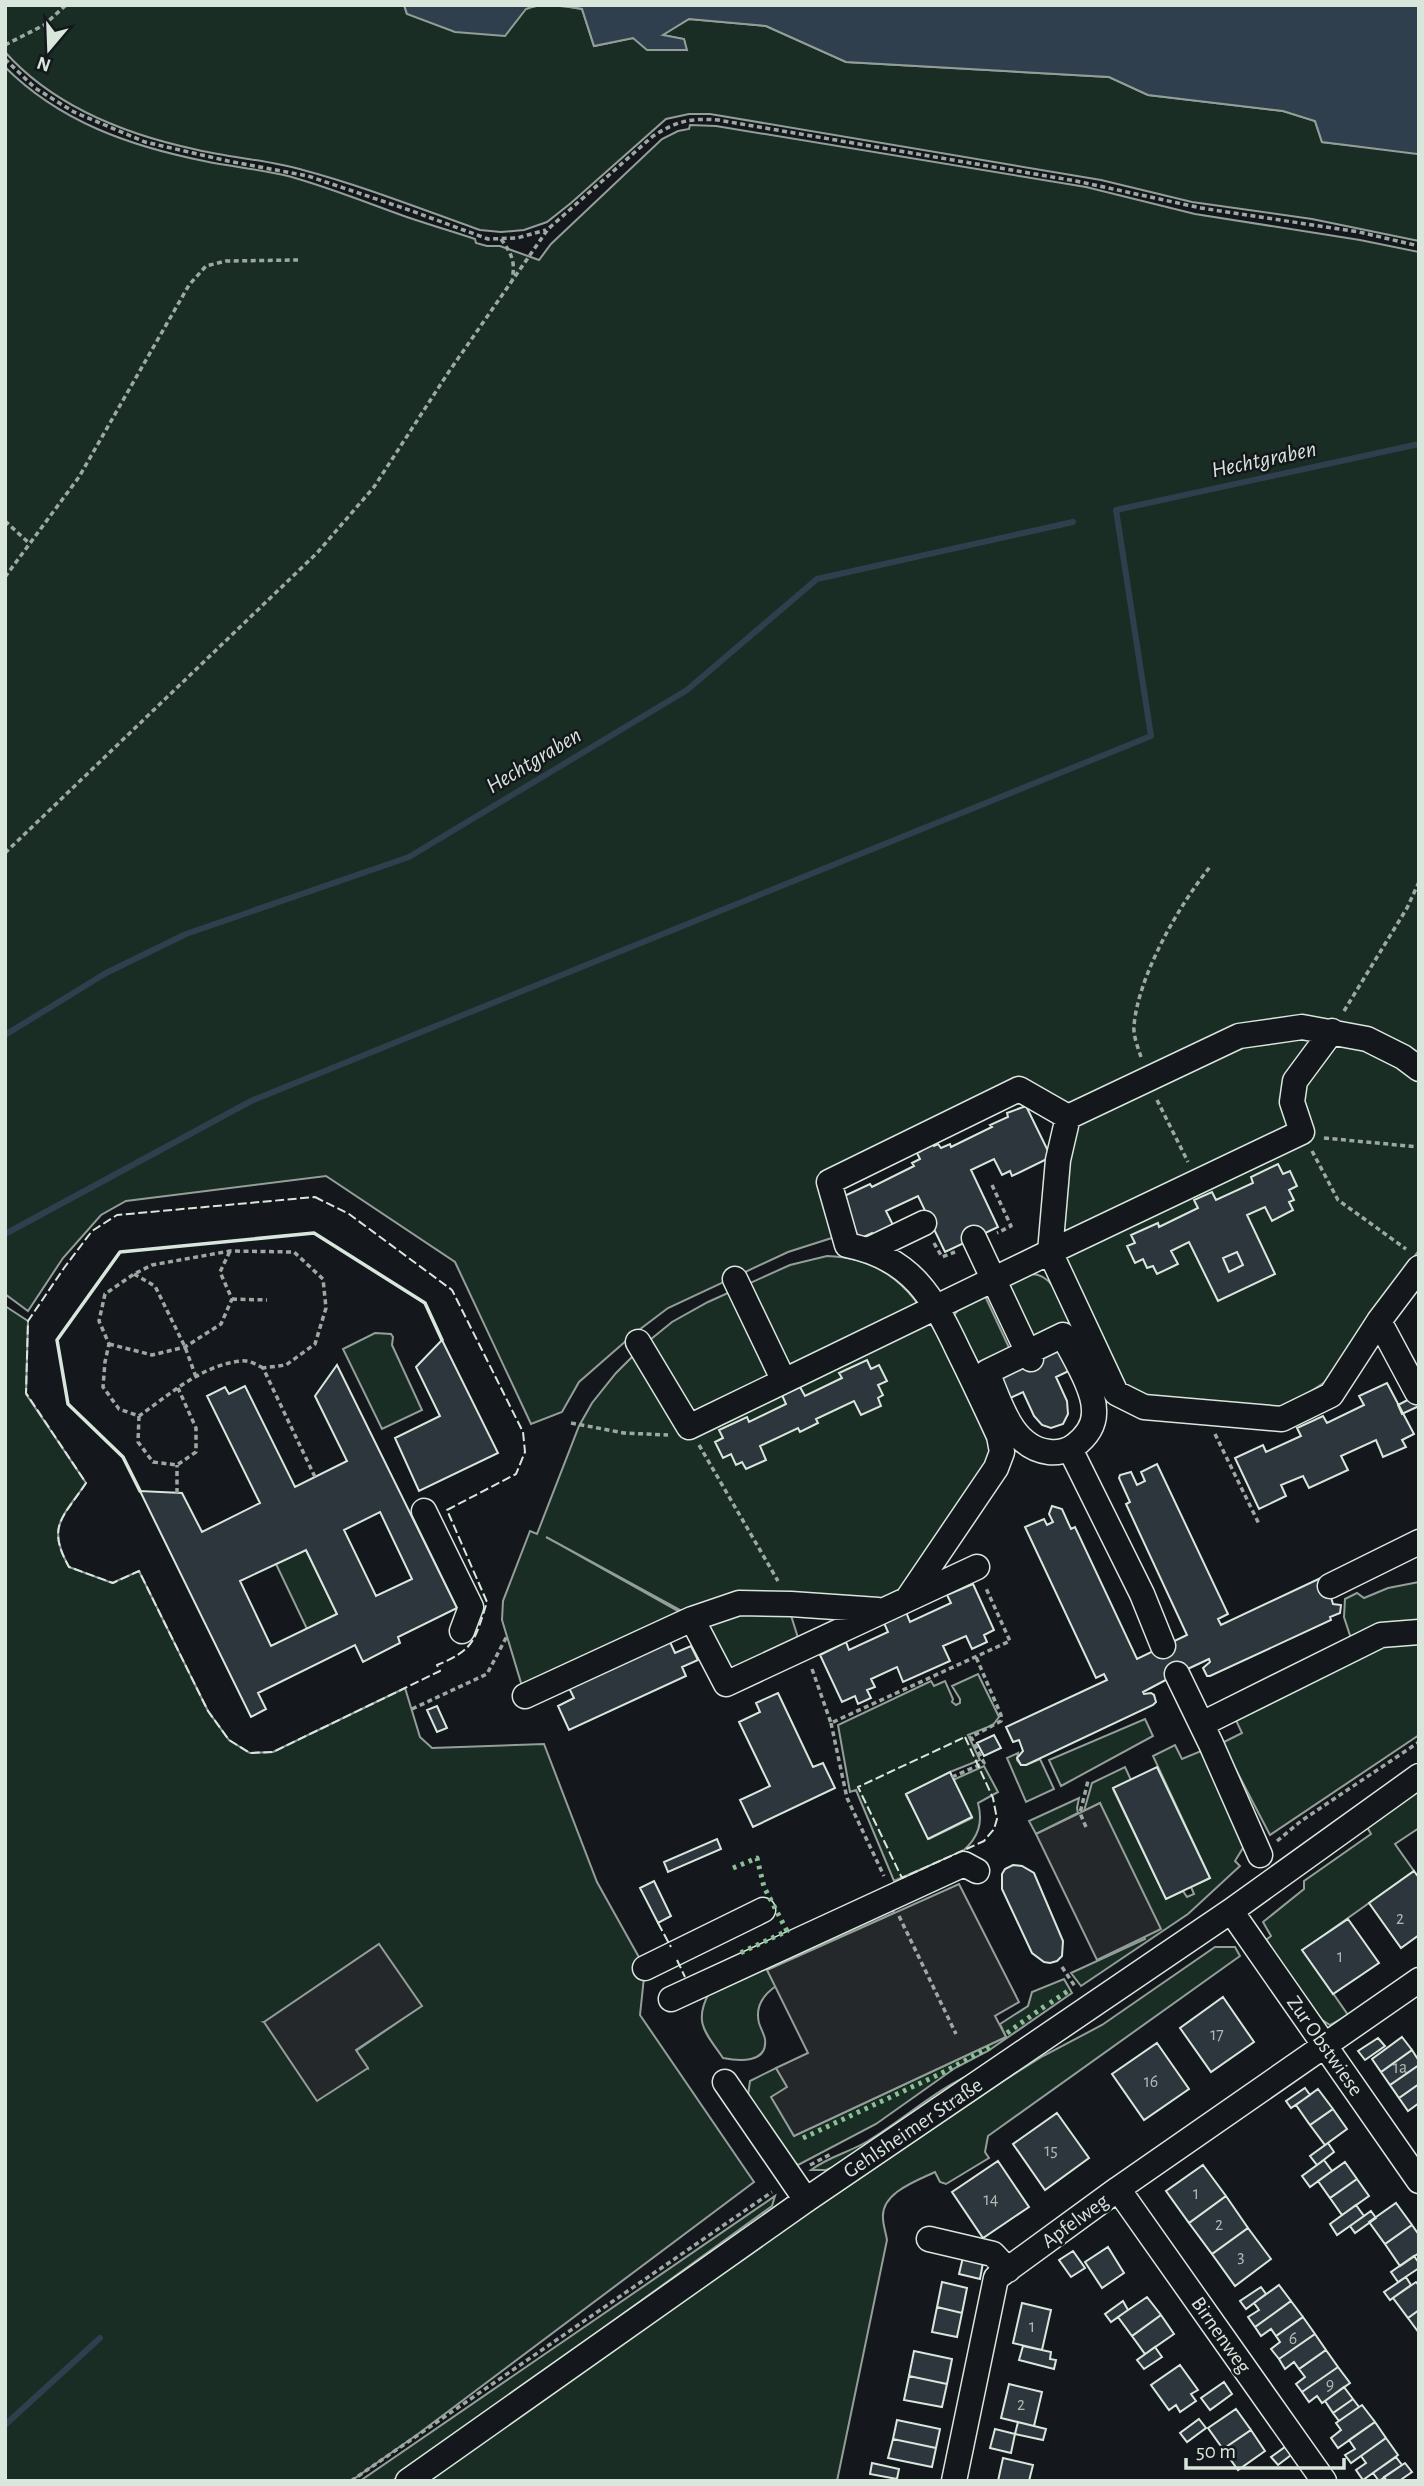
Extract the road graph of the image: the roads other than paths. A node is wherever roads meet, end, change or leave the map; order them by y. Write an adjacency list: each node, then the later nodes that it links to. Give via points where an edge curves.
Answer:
1 (1332, 1031): 2 (street, via 1367,1039); 3 (street, via 1302,1027 1239,1036); 7 (street, via 1295,1081 1292,1102 1302,1132)
2 (1419, 1069)
3 (1068, 1117): 6 (street, via 1019,1089 829,1182 847,1245); 7 (street, via 1058,1160)
4 (925, 1223): 6 (street)
5 (974, 1238): 10 (street)
6 (870, 1250): 11 (street, via 918,1282)
7 (1050, 1252): 10 (street); 12 (street, via 1116,1393 1144,1407 1282,1419 1331,1395)
8 (1414, 1260): 12 (street)
9 (735, 1279): 15 (street)
10 (993, 1281): 11 (street); 14 (street)
11 (937, 1307): 15 (street); 22 (street, via 999,1436 1002,1452 996,1468)
12 (1379, 1321): 16 (street)
13 (638, 1342): 15 (street, via 689,1427)
14 (1029, 1356): 17 (street, via 1063,1335 1091,1393 1091,1426); 17 (street, via 987,1372 1024,1444 1055,1453)
15 (784, 1381)
16 (1417, 1392)
17 (1070, 1449): 27 (street)
18 (425, 1511): 25 (street, via 471,1607)
19 (1419, 1542): 21 (street)
20 (977, 1567): 22 (street)
21 (1330, 1586)
22 (908, 1598): 23 (street)
23 (881, 1610): 24 (street, via 739,1603); 24 (street, via 726,1684)
24 (692, 1619): 29 (street)
25 (462, 1631)
26 (1419, 1632): 30 (street, via 1381,1635)
27 (1163, 1646)
28 (1177, 1674): 30 (street)
29 (525, 1696)
30 (1202, 1724): 32 (street)
31 (1419, 1776): 35 (street, Gehlsheimer Straße)
32 (1260, 1855)
33 (977, 1871): 38 (street, via 964,1864)
34 (763, 1910): 36 (street)
35 (1231, 1911): 39 (street, Zur Obstwiese); 43 (street, Gehlsheimer Straße)
36 (645, 1968)
37 (1419, 1980): 39 (street, Apfelweg)
38 (671, 1998)
39 (1323, 2045): 41 (street, Zur Obstwiese); 42 (street, Apfelweg)
40 (725, 2082): 43 (street)
41 (1419, 2181)
42 (1118, 2189): 45 (street, Apfelweg); 48 (street, Birnenweg)
43 (806, 2200): 46 (street, Gehlsheimer Straße)
44 (929, 2239): 45 (street, via 993,2254)
45 (1008, 2270): 47 (street, Apfelweg, via 996,2277)
46 (408, 2481)
47 (954, 2481)
48 (1324, 2481)

